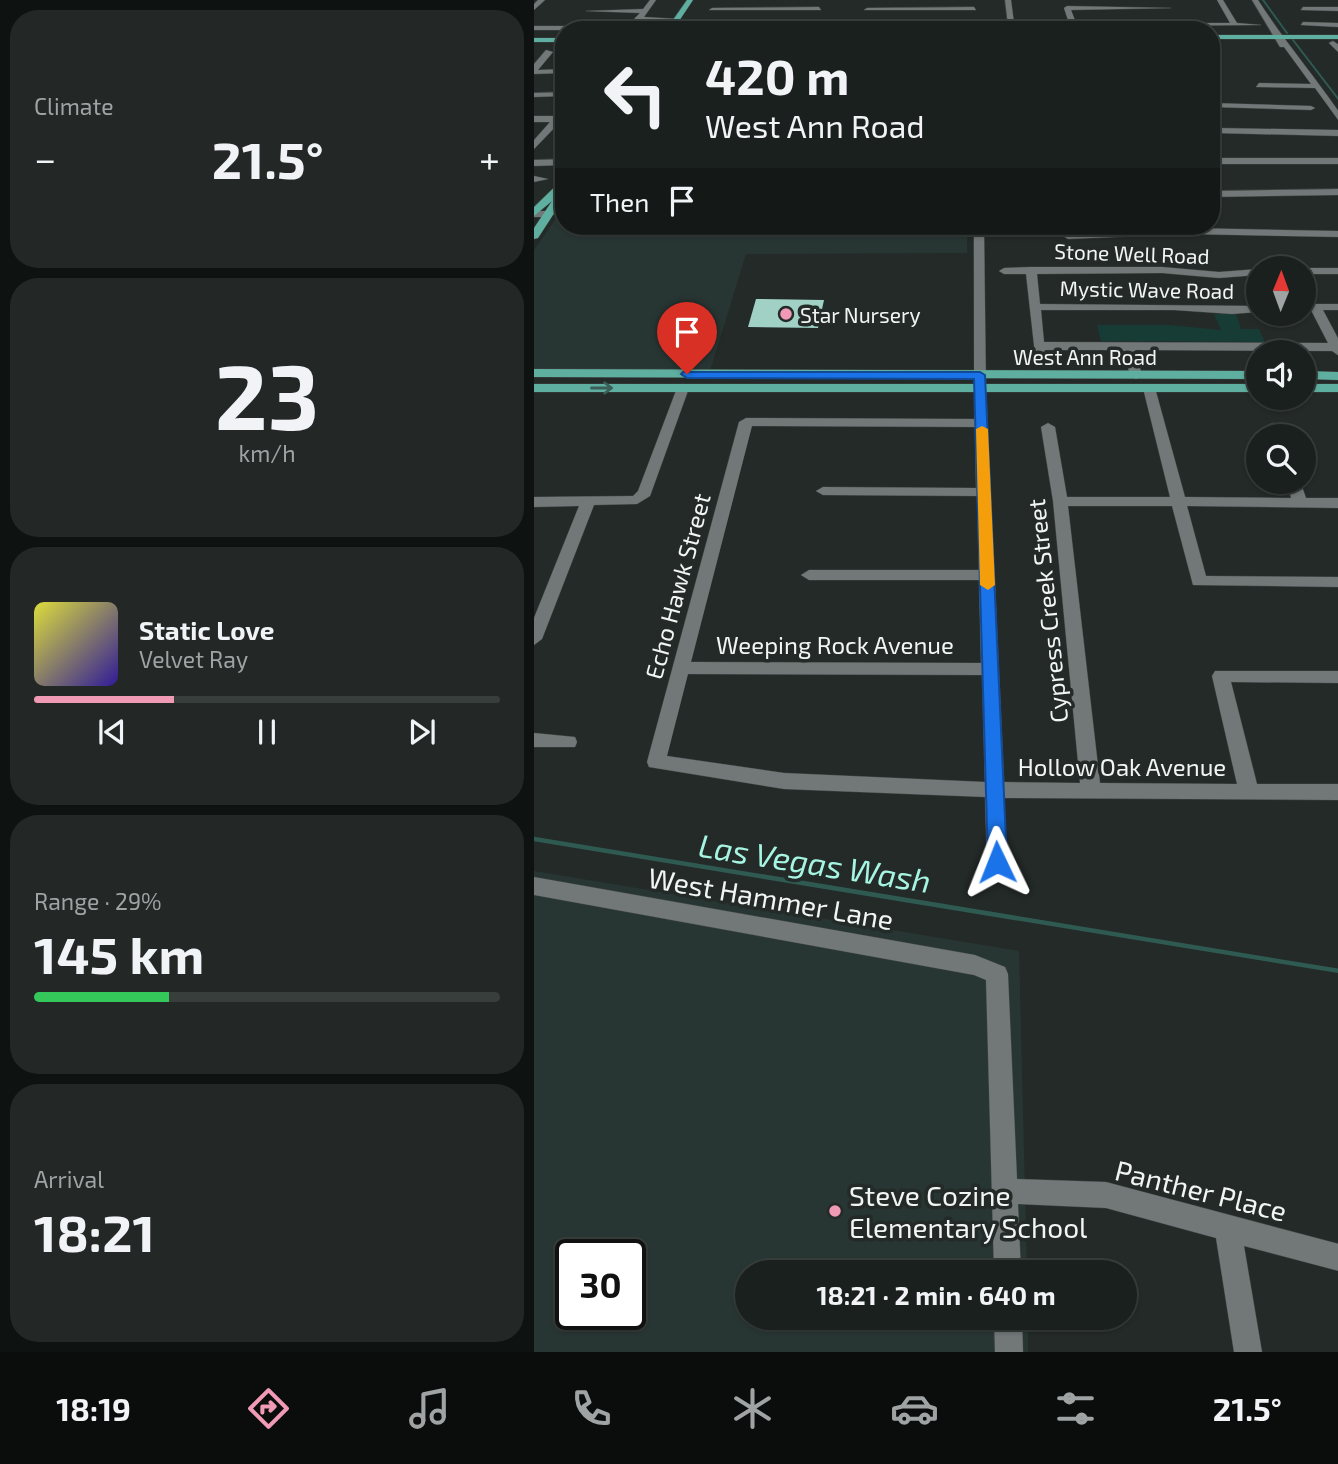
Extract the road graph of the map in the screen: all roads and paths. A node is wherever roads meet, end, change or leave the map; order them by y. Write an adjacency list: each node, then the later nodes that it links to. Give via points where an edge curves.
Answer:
1 (542, 0): 11 (street)
2 (653, 0): 20 (street)
3 (690, 0): 22 (main road)
4 (822, 0): 13 (street)
5 (974, 0): 15 (street)
6 (1008, 0): 25 (street)
7 (1164, 0): 12 (street)
8 (1220, 0): 30 (street)
9 (1255, 0): 37 (street)
10 (1296, 0): 16 (street)
11 (534, 8)
12 (1168, 8): 26 (street, via 1067,8); 27 (street)
13 (819, 9): 18 (street); 23 (street)
14 (867, 9): 15 (street)
15 (974, 9): 24 (street)
16 (1303, 9): 17 (street); 32 (street)
17 (1338, 9)
18 (712, 10)
19 (589, 11): 20 (street)
20 (644, 11): 21 (street)
21 (638, 19): 22 (street)
22 (676, 19)
23 (815, 21)
24 (974, 21)
25 (1011, 21)
26 (1072, 21)
27 (1174, 21)
28 (1302, 24): 32 (street)
29 (1220, 25): 30 (street)
30 (1235, 25): 31 (street)
31 (1258, 25)
32 (1317, 25): 33 (street)
33 (1338, 25)
34 (534, 28): 35 (street)
35 (555, 28)
36 (1220, 37): 37 (main road)
37 (1280, 37): 40 (main road); 46 (street)
38 (534, 40): 39 (main road)
39 (555, 40)
40 (1337, 46)
41 (549, 52): 42 (street)
42 (534, 70): 43 (street)
43 (555, 71)
44 (1259, 85): 45 (street)
45 (1272, 85): 46 (street); 50 (street)
46 (1314, 86): 54 (street)
47 (534, 94): 48 (street)
48 (555, 94)
49 (1220, 103): 50 (street)
50 (1288, 108): 51 (street)
51 (1311, 108)
52 (555, 116): 53 (street)
53 (534, 119)
54 (1338, 119)
55 (555, 122): 56 (street)
56 (549, 130): 57 (street); 60 (street)
57 (555, 130)
58 (1220, 131): 59 (street)
59 (1338, 133)
60 (535, 146)
61 (1220, 161): 62 (street)
62 (1338, 161)
63 (555, 162): 64 (street)
64 (534, 163)
65 (1338, 192): 66 (street)
66 (1220, 194)
67 (554, 195): 69 (main road)
68 (555, 204): 70 (main road)
69 (534, 214): 70 (street)
70 (549, 214): 74 (main road)
71 (1220, 232): 72 (street)
72 (1338, 234)
73 (979, 235): 96 (street)
74 (534, 236)
75 (1031, 270): 76 (street, Stone Well Road); 79 (street, Stone Well Road); 80 (street)
76 (1004, 271)
77 (1316, 271): 78 (street)
78 (1338, 271)
79 (1246, 273)
80 (1034, 307): 83 (street, Mystic Wave Road); 85 (street)
81 (1316, 307): 82 (street)
82 (1338, 307)
83 (1246, 310)
84 (1316, 317): 87 (street)
85 (1038, 346): 86 (street); 88 (street)
86 (1123, 346): 87 (street); 90 (street)
87 (1337, 350)
88 (1040, 360)
89 (534, 373): 95 (main road, West Ann Road)
90 (1130, 375): 91 (main road, West Ann Road); 96 (main road, West Ann Road); 98 (main road, via 1137,381)
91 (1246, 375)
92 (1316, 375): 93 (main road)
93 (1338, 376)
94 (1246, 379): 99 (main road, via 1158,382)
95 (685, 381): 96 (main road, West Ann Road); 97 (main road, West Ann Road, one-way to 95); 110 (street, via 645,493 628,502)
96 (980, 381): 98 (main road, West Ann Road); 103 (street)
97 (534, 388)
98 (1052, 388): 99 (main road, West Ann Road)
99 (1149, 388): 100 (main road, West Ann Road); 111 (street)
100 (1246, 388)
101 (1316, 388): 102 (main road)
102 (1338, 388)
103 (982, 423): 106 (street); 118 (street, Echo Hawk Street, via 746,422)
104 (1048, 427): 108 (street, Cypress Creek Street)
105 (823, 492): 106 (street)
106 (984, 492): 115 (street)
107 (1297, 494): 112 (street)
108 (1060, 501): 111 (street); 125 (street, Cypress Creek Street)
109 (534, 502): 110 (street)
110 (588, 502): 117 (street)
111 (1180, 502): 112 (street); 116 (street, via 1199,581)
112 (1300, 502): 113 (street)
113 (1338, 503)
114 (809, 575): 115 (street)
115 (987, 575): 119 (street)
116 (1338, 582)
117 (534, 639)
118 (680, 668): 119 (street, Weeping Rock Avenue); 123 (street, Echo Hawk Street)
119 (990, 669): 124 (street)
120 (1338, 677): 126 (street, via 1221,676)
121 (534, 740): 122 (street)
122 (568, 742)
123 (656, 762): 124 (street, Hollow Oak Avenue, via 784,781)
124 (995, 790): 125 (street, Hollow Oak Avenue); 128 (street)
125 (1091, 790): 126 (street, Hollow Oak Avenue)
126 (1249, 792): 127 (street, Hollow Oak Avenue)
127 (1338, 792)
128 (997, 862)
129 (534, 886): 130 (street, West Hammer Lane, via 975,965 997,974)
130 (1005, 1191): 131 (street, Panther Place, via 1106,1195); 133 (street)
131 (1228, 1228): 132 (street, Panther Place); 136 (street)
132 (1338, 1258)
133 (1007, 1260)
134 (1008, 1330): 135 (street)
135 (1009, 1352)
136 (1248, 1352)

